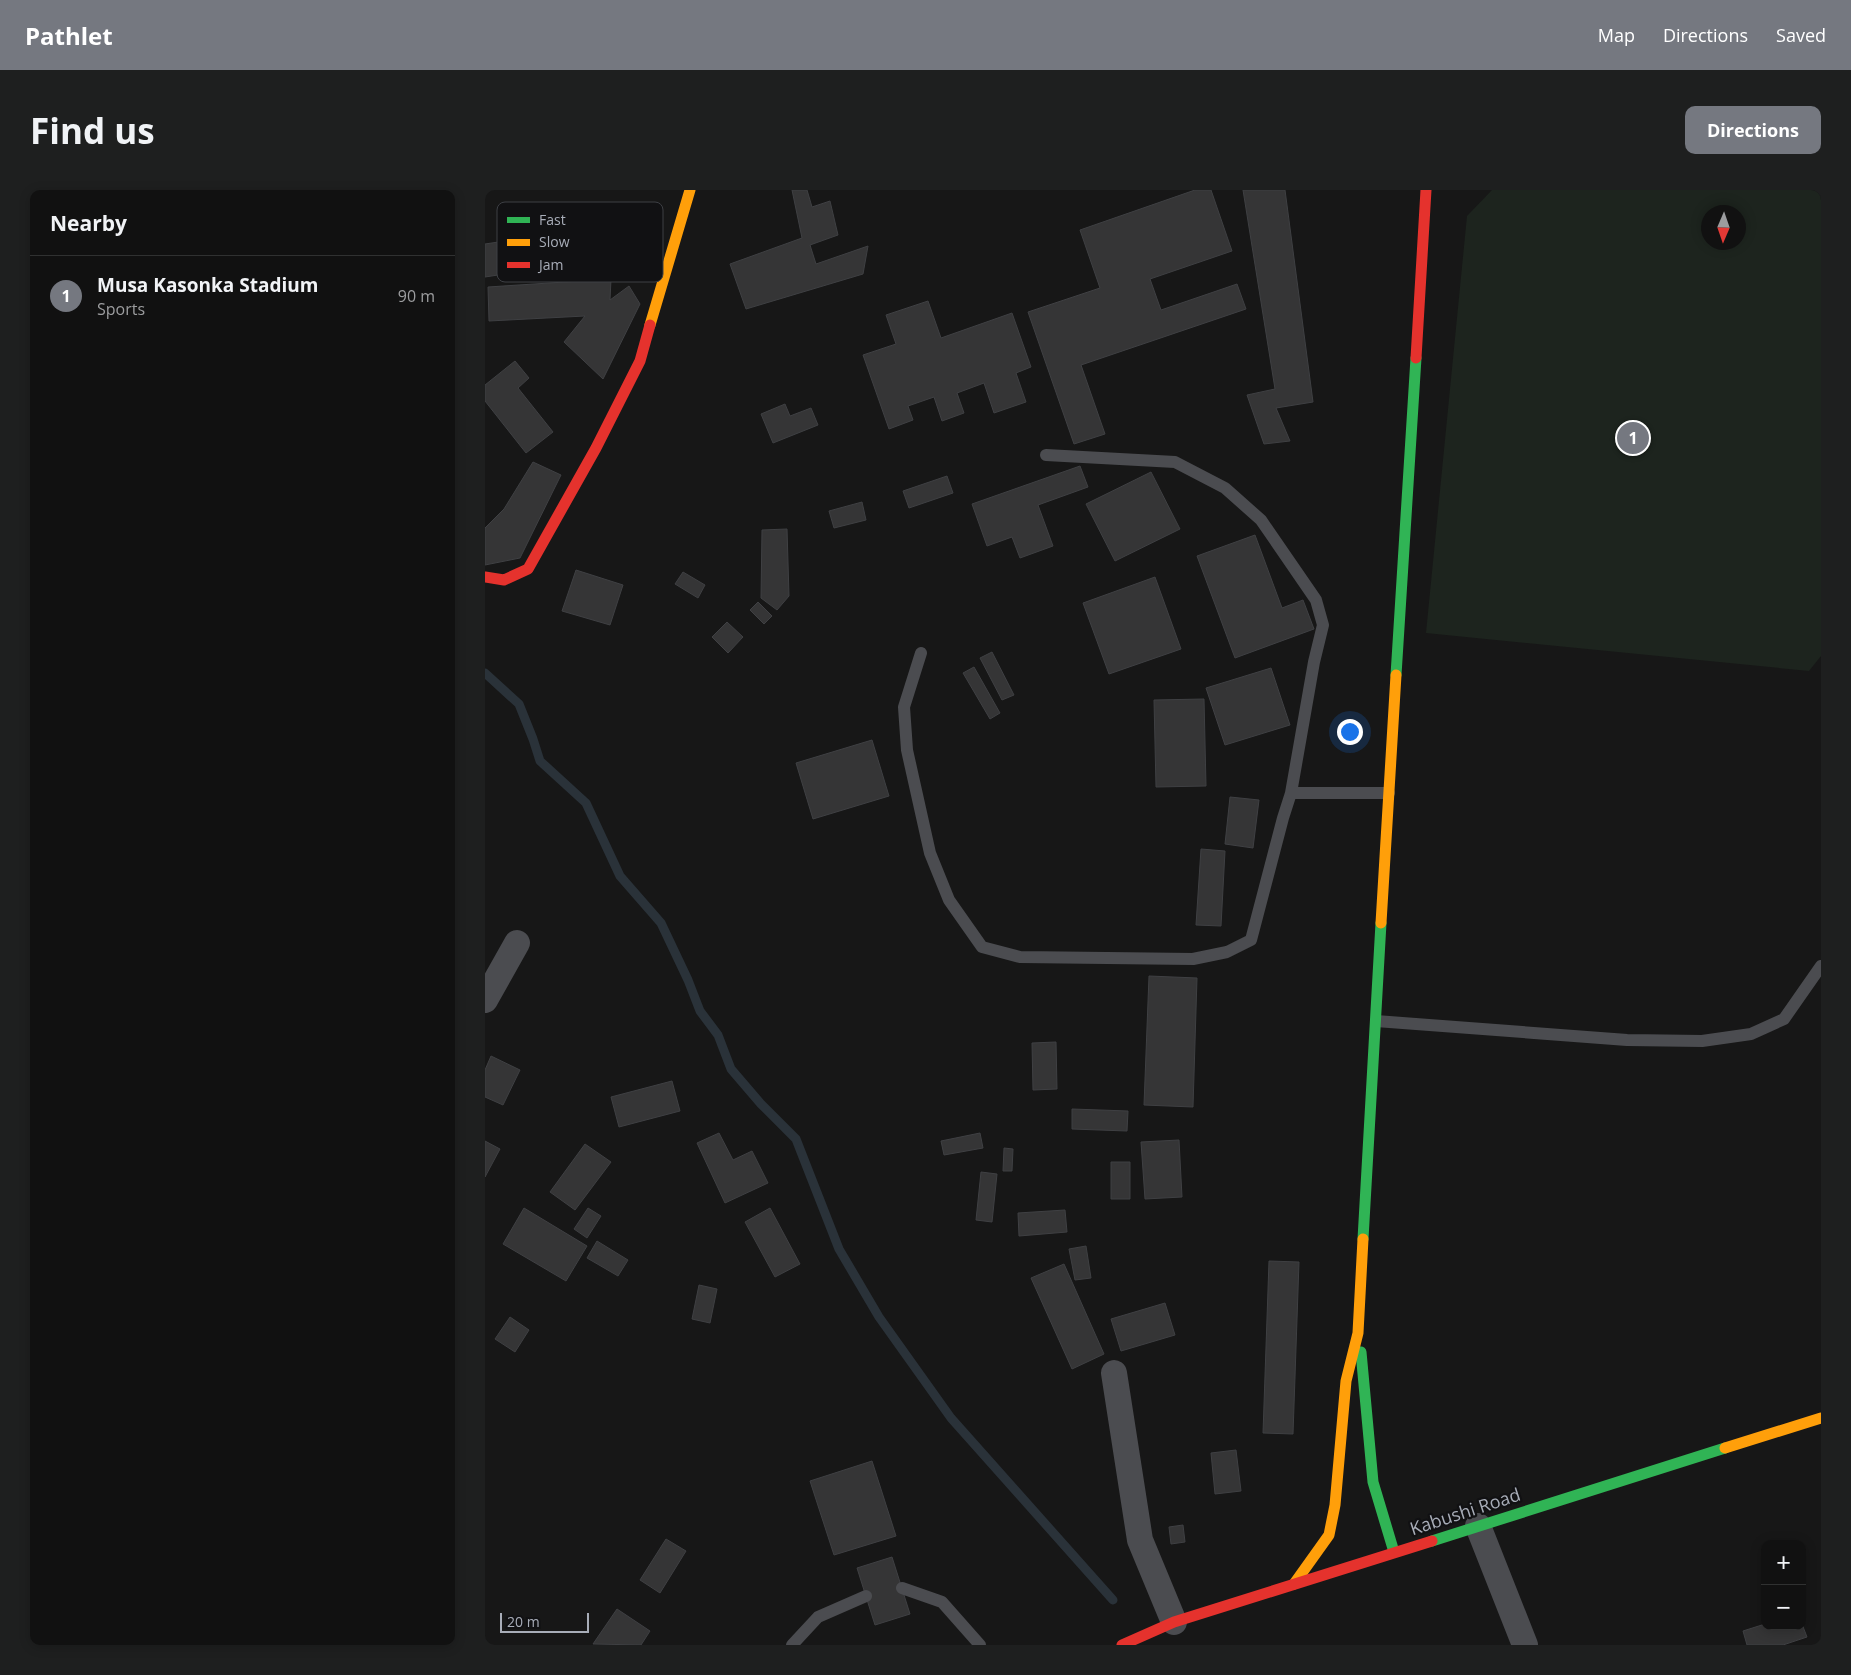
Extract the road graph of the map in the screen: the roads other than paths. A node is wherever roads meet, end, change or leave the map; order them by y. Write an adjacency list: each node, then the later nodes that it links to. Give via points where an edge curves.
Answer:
1 (690, 190): 3 (street)
2 (1426, 190): 9 (street)
3 (663, 281)
4 (663, 282): 6 (street, via 639,361 596,448 528,569 504,580)
5 (1046, 455): 8 (lane, via 1175,462 1225,488 1261,520 1316,600 1323,625)
6 (485, 578)
7 (921, 653): 8 (lane, via 904,707 907,750 930,854 949,900 981,947 1020,957 1193,959 1227,952 1251,940)
8 (1291, 793): 9 (lane)
9 (1389, 793): 13 (street)
10 (517, 943): 12 (street)
11 (1821, 966): 13 (lane, via 1784,1019 1751,1034 1702,1041 1627,1040)
12 (485, 1000)
13 (1376, 1021): 14 (street)
14 (1358, 1333): 18 (street, via 1373,1482); 19 (street, via 1346,1381 1335,1504 1329,1535)
15 (1114, 1374): 22 (street, via 1140,1540)
16 (1821, 1418): 17 (street, Kabushi Road)
17 (1478, 1526): 18 (street, Kabushi Road); 26 (street)
18 (1394, 1552): 19 (street, Kabushi Road)
19 (1294, 1584): 22 (street, Kabushi Road)
20 (901, 1588): 24 (lane, via 942,1602)
21 (866, 1596): 23 (lane, via 819,1617)
22 (1173, 1622): 25 (street, Kabushi Road)
23 (793, 1645)
24 (980, 1645)
25 (1123, 1645)
26 (1525, 1645)

